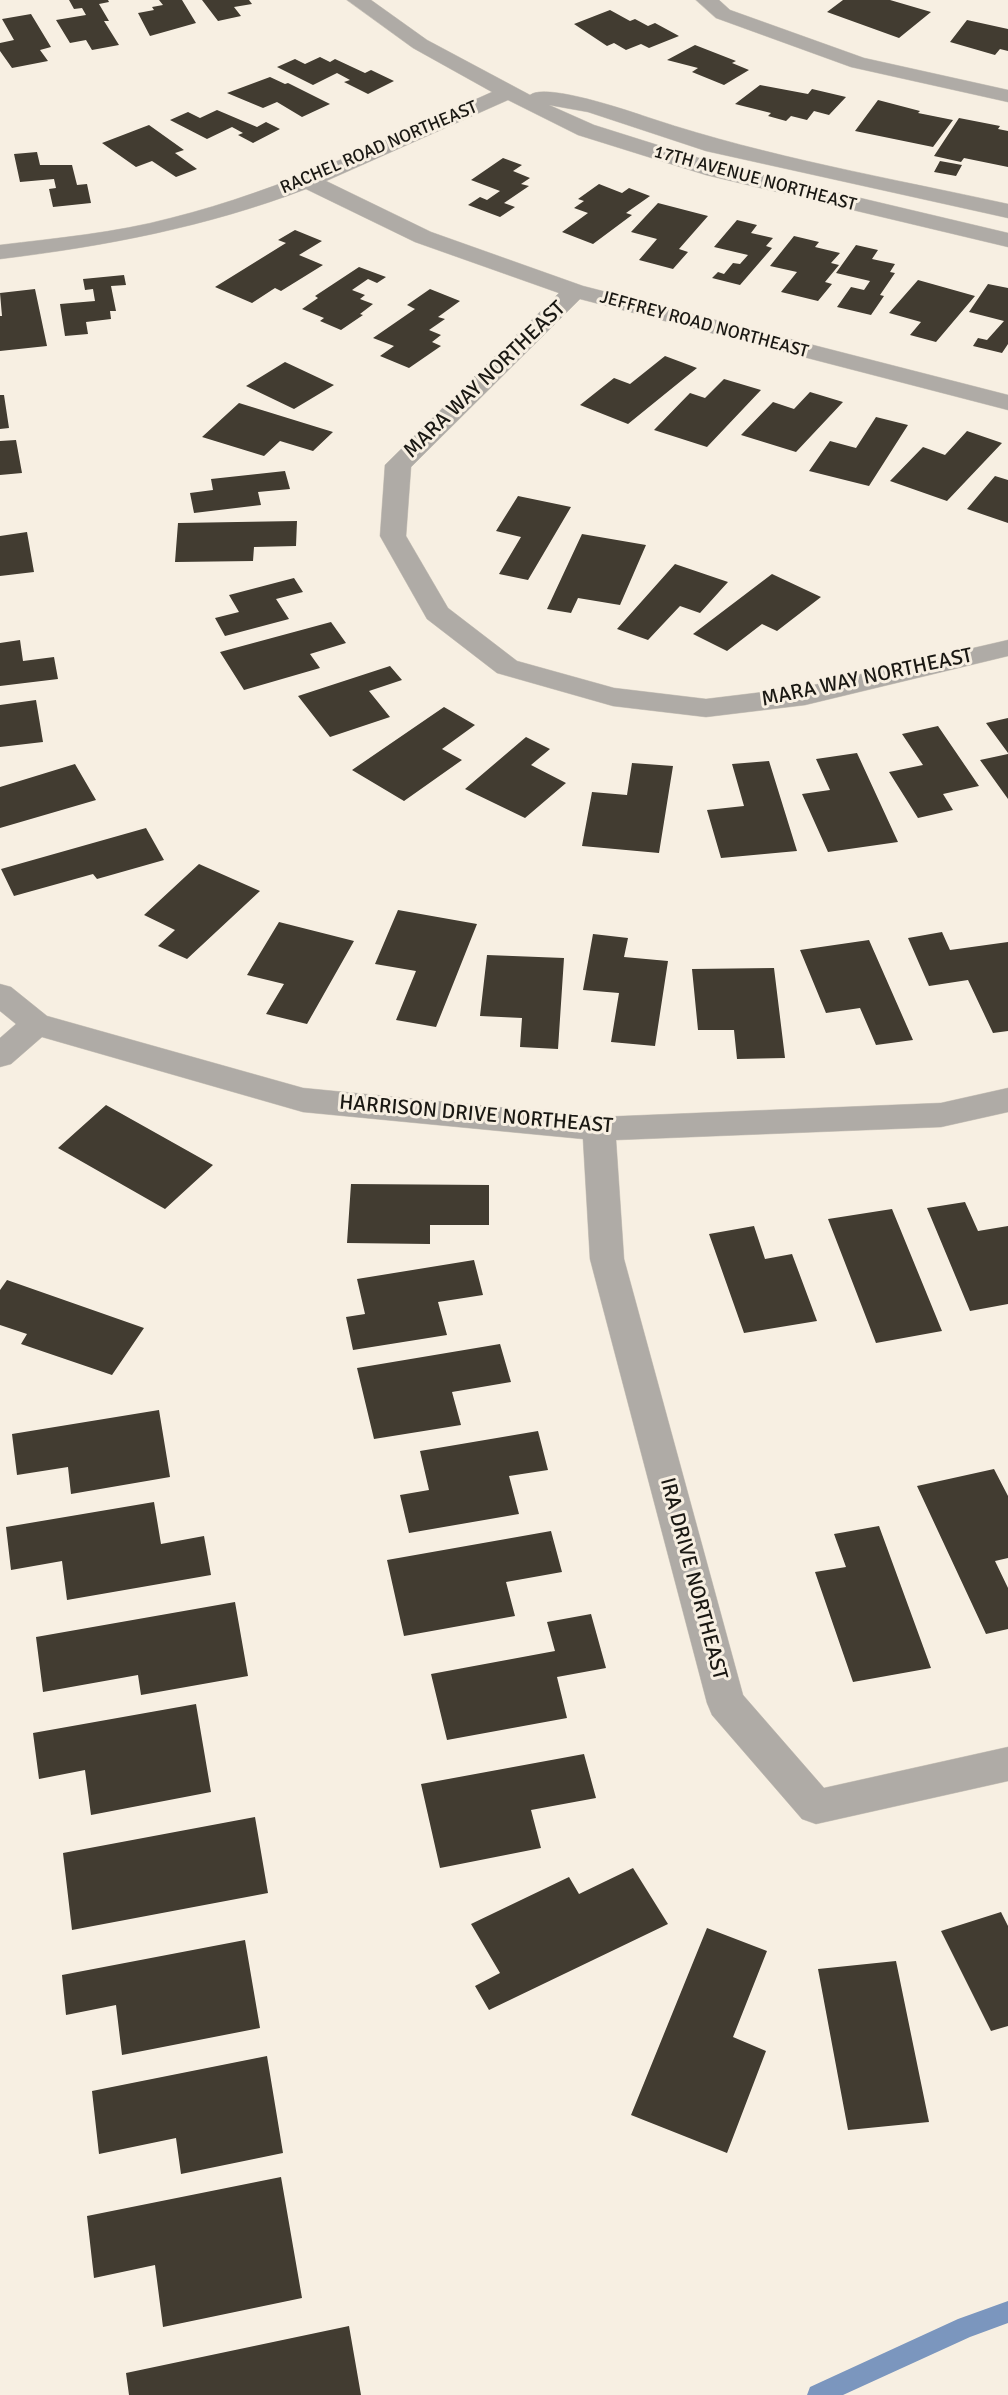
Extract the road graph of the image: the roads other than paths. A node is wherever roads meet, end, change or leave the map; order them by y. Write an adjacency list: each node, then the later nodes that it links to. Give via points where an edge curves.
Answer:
1 (357, 0): 3 (street, 17TH AVENUE NORTHEAST, via 420,44)
2 (706, 0): 4 (street, via 723,14 858,63)
3 (511, 91): 5 (street, RACHEL ROAD NORTHEAST); 6 (street, 17TH AVENUE NORTHEAST, via 592,106 706,144); 7 (street, 17TH AVENUE NORTHEAST, via 553,116 654,153 789,190)
4 (1008, 96)
5 (309, 182): 8 (street, RACHEL ROAD NORTHEAST, via 175,224 98,241); 9 (street, JEFFREY ROAD NORTHEAST, via 423,237)
6 (1008, 212)
7 (1008, 240)
8 (0, 252)
9 (575, 291): 10 (street, JEFFREY ROAD NORTHEAST); 11 (street, MARA WAY NORTHEAST, via 398,465 393,536 437,613 507,668 613,697 706,708 805,696)
10 (1008, 403)
11 (1008, 648)
12 (0, 995): 13 (street, HARRISON DRIVE NORTHEAST)
13 (36, 1024): 14 (street); 16 (street, HARRISON DRIVE NORTHEAST, via 303,1100)
14 (0, 1056)
15 (1008, 1100): 16 (street, HARRISON DRIVE NORTHEAST, via 941,1115)
16 (599, 1129): 17 (street, IRA DRIVE NORTHEAST, via 607,1259 726,1703 816,1807)
17 (1008, 1764)

